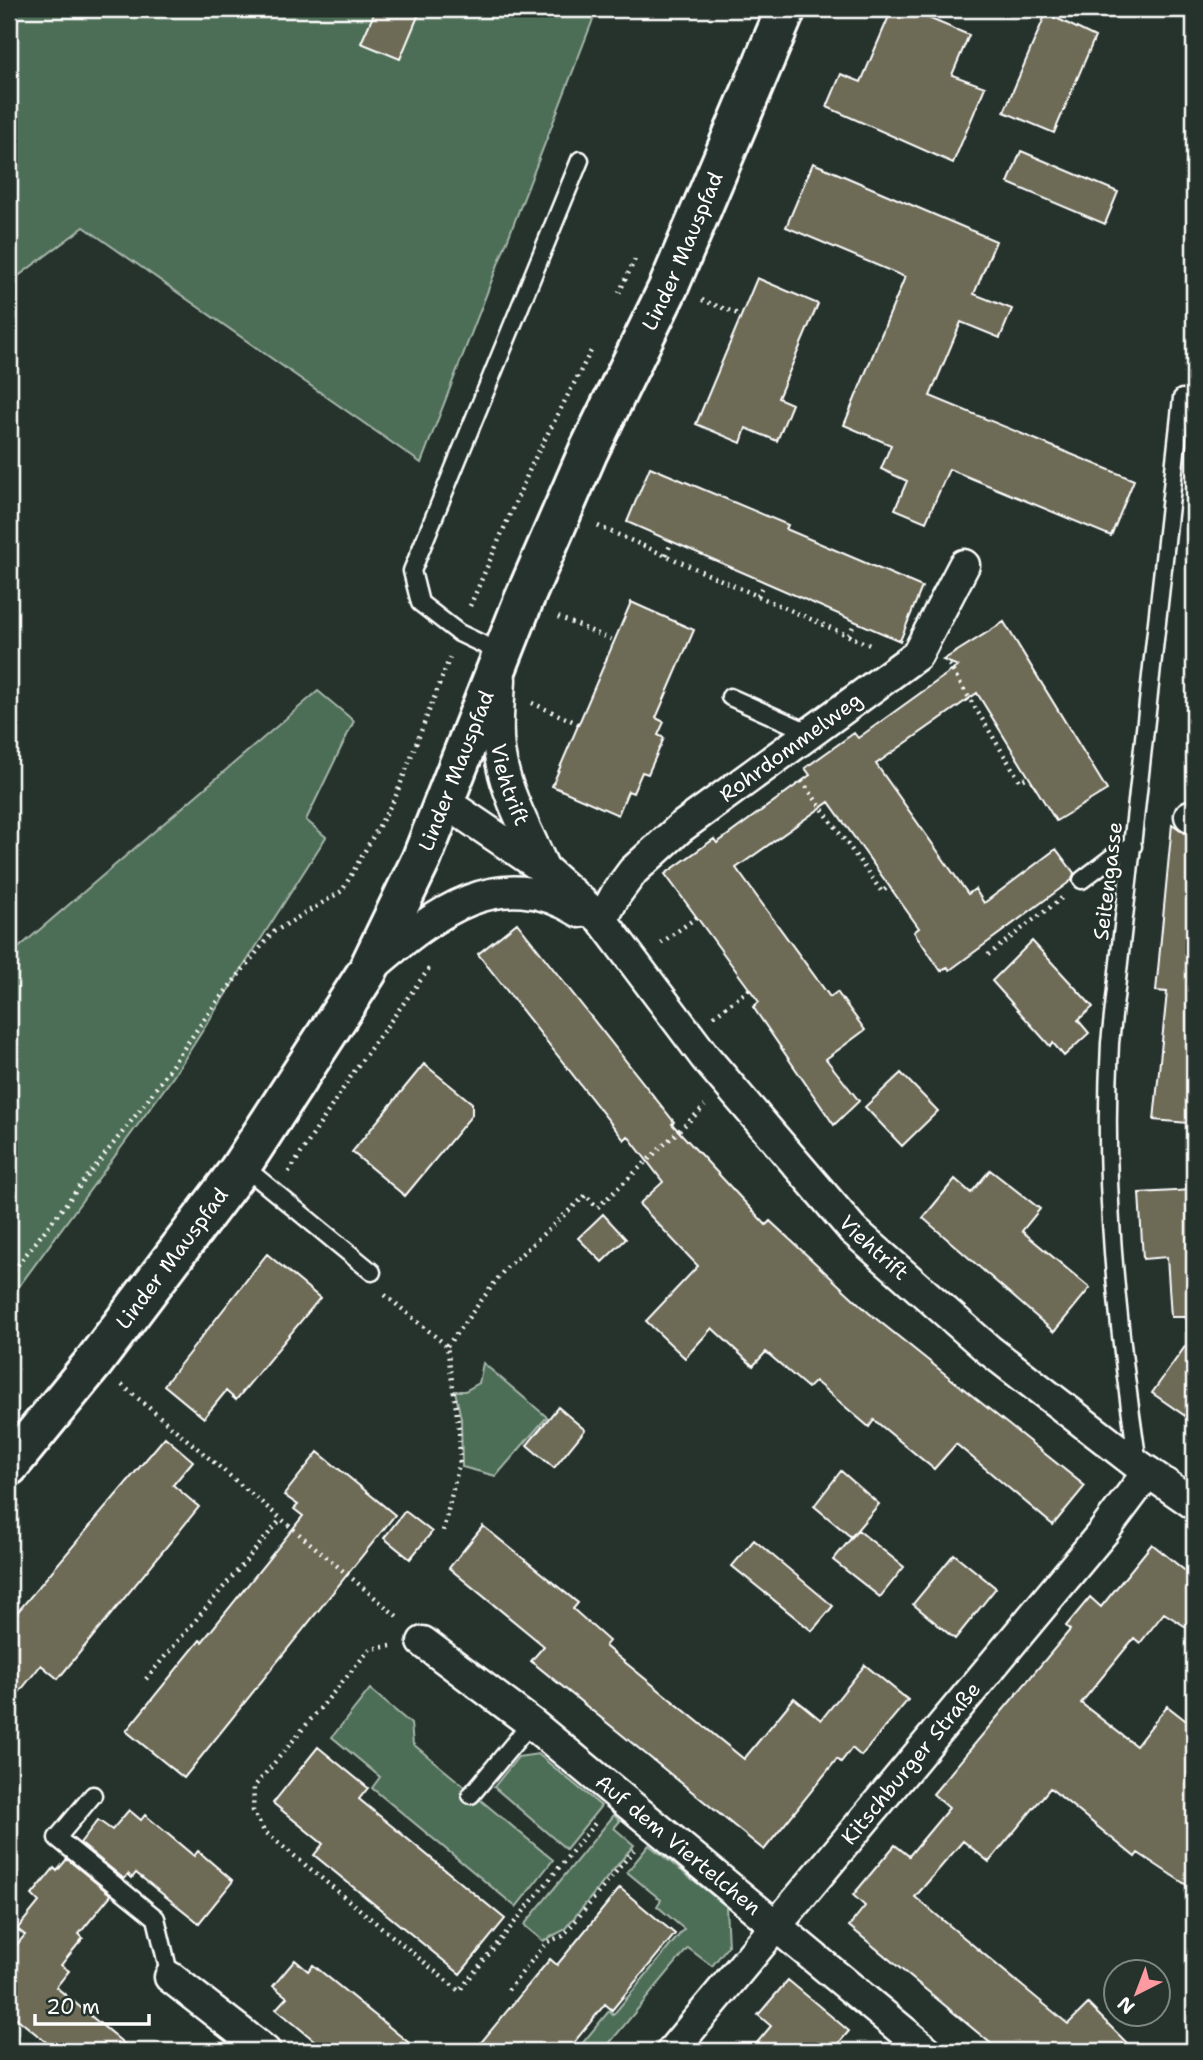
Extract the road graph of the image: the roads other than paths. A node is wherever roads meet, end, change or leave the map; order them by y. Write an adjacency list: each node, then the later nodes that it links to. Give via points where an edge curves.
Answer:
1 (786, 9): 5 (street, Linder Mauspfad, via 669,286 562,510 523,602)
2 (580, 160): 5 (lane, via 412,571 420,603)
3 (1182, 398): 9 (lane, Seitengasse)
4 (964, 565): 7 (street, Rohrdommelweg, via 917,655)
5 (501, 671): 8 (street, Linder Mauspfad); 10 (street, Viehtrift, via 497,716 501,762)
6 (730, 697): 7 (lane)
7 (811, 733): 12 (street, Rohrdommelweg, via 671,837 633,871 616,894)
8 (445, 802): 10 (street, Viehtrift); 13 (street, Linder Mauspfad)
9 (1133, 846): 11 (lane); 17 (lane, Seitengasse, via 1106,1113 1121,1353)
10 (544, 869): 12 (street, Viehtrift)
11 (1082, 880)
12 (607, 926): 13 (street, Viehtrift, via 566,903 529,891 472,896 405,939); 17 (street, Viehtrift, via 687,1035 853,1230 989,1350)
13 (367, 972): 14 (street, Linder Mauspfad)
14 (242, 1165): 15 (lane); 16 (street, Linder Mauspfad, via 94,1362)
15 (372, 1272)
16 (9, 1466)
17 (1143, 1469): 18 (street, Viehtrift); 23 (street, Kitschburger Straße, via 1104,1531)
18 (1194, 1504)
19 (423, 1642): 20 (street, Auf dem Viertelchen)
20 (531, 1723): 22 (lane); 23 (street, Auf dem Viertelchen)
21 (93, 1795): 24 (lane, via 57,1838 156,1918)
22 (471, 1796)
23 (777, 1925): 26 (street, Kitschburger Straße); 27 (street, Auf dem Viertelchen)
24 (170, 1977): 25 (street)
25 (265, 2051)
26 (672, 2051)
27 (927, 2051)

